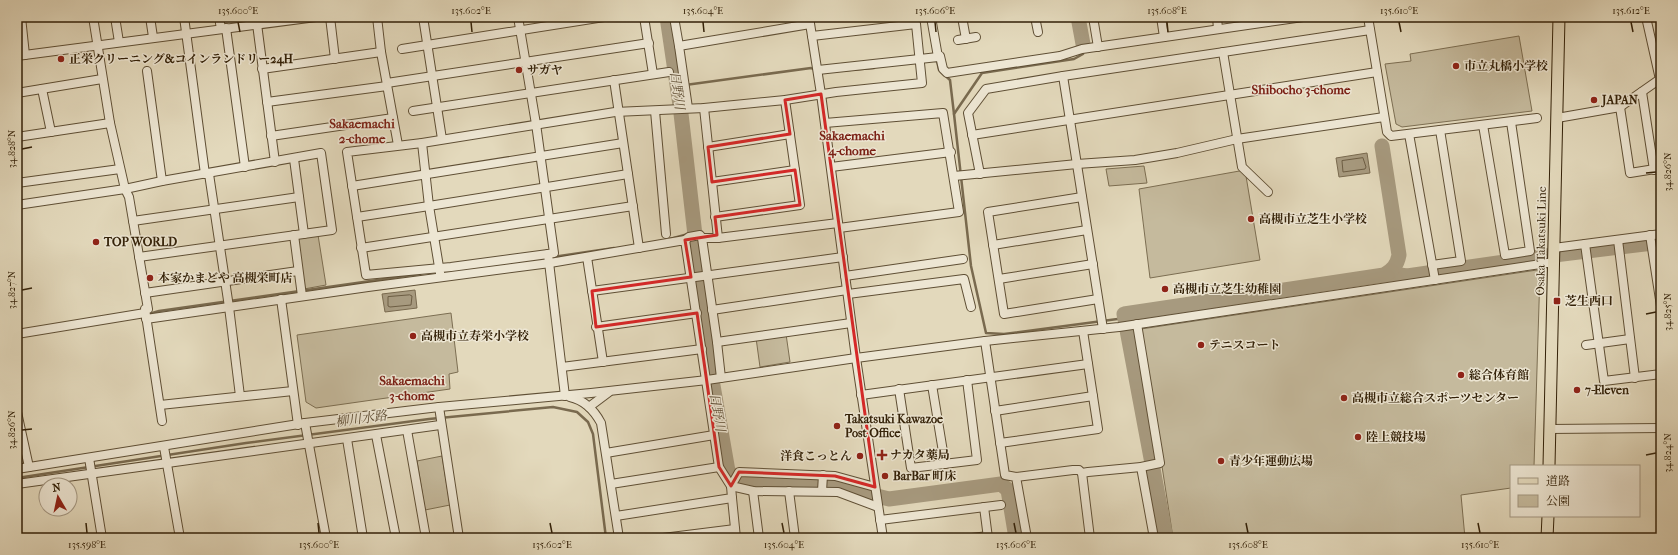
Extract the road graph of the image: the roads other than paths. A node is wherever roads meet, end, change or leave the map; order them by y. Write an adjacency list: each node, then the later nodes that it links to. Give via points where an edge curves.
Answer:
1 (21, 17): 47 (street)
2 (93, 17): 41 (street)
3 (115, 17): 38 (street)
4 (150, 17): 35 (street)
5 (184, 17): 33 (street)
6 (219, 17): 28 (street)
7 (312, 17): 25 (street)
8 (330, 17): 49 (street)
9 (377, 17): 45 (street)
10 (423, 17): 40 (street)
11 (518, 17): 30 (street)
12 (604, 17): 30 (street)
13 (644, 17): 39 (street)
14 (674, 17): 42 (street)
15 (931, 17): 48 (street)
16 (962, 17): 36 (street, via 962,39)
17 (1035, 17): 32 (street)
18 (1093, 17): 43 (street)
19 (1161, 17): 37 (street)
20 (1216, 17): 29 (street)
21 (1303, 17): 29 (street)
22 (1368, 17): 31 (street)
23 (1559, 17): 83 (main road, Osaka Takatsuki Line)
24 (1646, 17): 51 (street)
25 (285, 19): 27 (street)
26 (809, 21): 34 (street); 42 (street)
27 (254, 22): 28 (street); 53 (street)
28 (224, 28): 33 (street); 108 (street)
29 (1218, 29): 37 (street)
30 (520, 30): 40 (street); 52 (street)
31 (1370, 30): 46 (street); 57 (street)
32 (1038, 32)
33 (186, 33): 35 (street); 113 (street)
34 (812, 36): 50 (street, via 916,24); 54 (street)
35 (153, 37): 38 (street)
36 (976, 37)
37 (1164, 37): 43 (street)
38 (119, 42): 41 (street)
39 (649, 43): 52 (street); 58 (street)
40 (427, 44): 44 (street); 59 (street)
41 (97, 45): 47 (street); 61 (street)
42 (679, 46): 75 (street)
43 (1098, 47): 48 (street, via 1060,56 947,73 943,69 940,56)
44 (402, 49)
45 (381, 52): 49 (street); 64 (street)
46 (1223, 52): 60 (street); 70 (street)
47 (21, 56)
48 (938, 57): 50 (street)
49 (335, 59): 53 (street)
50 (920, 59): 54 (street); 69 (street, via 922,83)
51 (1658, 60): 63 (street)
52 (525, 62): 59 (street); 68 (street)
53 (262, 69): 72 (street)
54 (818, 70): 69 (street)
55 (147, 71): 118 (street)
56 (669, 72): 58 (street)
57 (1377, 72): 70 (street); 80 (street)
58 (653, 74): 62 (street)
59 (432, 76): 64 (street); 73 (street)
60 (1063, 76): 84 (street); 94 (street, via 986,89 968,113)
61 (102, 79): 65 (street); 86 (street)
62 (614, 80): 68 (street); 79 (street)
63 (1660, 82): 66 (street)
64 (387, 85): 72 (street); 81 (street)
65 (42, 89): 67 (street); 91 (street)
66 (1642, 92): 74 (street); 111 (street)
67 (17, 93)
68 (530, 93): 73 (street); 88 (street)
69 (822, 94): 71 (street); 87 (street)
70 (1229, 95): 84 (street); 98 (street)
71 (785, 100): 76 (street); 92 (street)
72 (267, 102): 95 (street)
73 (437, 107): 77 (street); 97 (street)
74 (1620, 107): 83 (street); 111 (street, via 1630,173)
75 (688, 108): 76 (street); 78 (street)
76 (704, 108): 102 (street)
77 (413, 110)
78 (655, 111): 79 (street); 138 (street)
79 (619, 112): 88 (street); 100 (street)
80 (1384, 117): 93 (street, via 1387,132 1391,136); 98 (street)
81 (393, 118): 95 (street); 101 (street)
82 (1537, 118): 85 (street)
83 (1557, 118): 152 (main road, Osaka Takatsuki Line)
84 (1070, 120): 94 (street); 107 (street)
85 (1511, 122): 89 (street); 153 (street, via 1530,251)
86 (110, 123): 91 (street); 110 (street)
87 (825, 123): 103 (street, via 943,113); 109 (street)
88 (536, 124): 97 (street); 104 (street)
89 (1483, 125): 90 (street); 153 (street, via 1505,255)
90 (1440, 130): 93 (street); 165 (street, via 1461,261)
91 (51, 132): 96 (street)
92 (790, 134): 102 (street); 112 (street)
93 (1409, 134): 165 (street)
94 (972, 135): 116 (street)
95 (271, 136): 106 (street)
96 (17, 137)
97 (442, 139): 99 (street)
98 (1237, 139): 107 (street, via 1135,160); 124 (street, via 1242,167)
99 (422, 143): 101 (street); 114 (street)
100 (623, 143): 104 (street); 115 (street)
101 (398, 145): 121 (street, via 347,152)
102 (708, 147): 119 (street)
103 (951, 152): 109 (street); 117 (street)
104 (540, 155): 114 (street); 122 (street)
105 (294, 159): 106 (street); 125 (street); 137 (street, via 322,153 332,230)
106 (275, 162): 108 (street)
107 (1077, 164): 116 (street); 126 (street)
108 (245, 167): 113 (street)
109 (831, 168): 135 (street)
110 (120, 169): 120 (street); 123 (street)
111 (1658, 169)
112 (795, 170): 119 (street); 132 (street, via 800,205)
113 (207, 174): 118 (street); 130 (street)
114 (427, 174): 121 (street); 128 (street)
115 (628, 174): 122 (street); 129 (street)
116 (980, 174): 117 (street)
117 (954, 176): 135 (street, via 960,212)
118 (162, 181): 123 (street)
119 (712, 182): 132 (street)
120 (17, 183)
121 (352, 186): 131 (street)
122 (545, 187): 128 (street); 133 (street)
123 (125, 189): 127 (street); 134 (street)
124 (1268, 192)
125 (299, 197): 130 (street); 137 (street)
126 (1082, 197): 136 (street); 149 (street, via 988,212)
127 (17, 205)
128 (429, 206): 131 (street); 141 (street)
129 (633, 206): 133 (street); 151 (street)
130 (214, 209): 134 (street); 148 (street)
131 (357, 217): 150 (street)
132 (715, 217): 144 (street)
133 (549, 218): 141 (street); 154 (street, via 554,253)
134 (133, 221): 155 (street)
135 (839, 225): 144 (street); 157 (street)
136 (1087, 230): 149 (street); 161 (street)
137 (304, 234): 140 (street)
138 (666, 234)
139 (1661, 234): 142 (street)
140 (294, 235): 148 (street); 164 (street)
141 (434, 236): 150 (street); 163 (street)
142 (1650, 236): 146 (street); 178 (street)
143 (702, 238): 144 (street); 145 (street, via 688,237); 166 (street)
144 (718, 238)
145 (685, 240): 151 (street); 168 (street)
146 (1618, 240): 147 (street); 190 (street)
147 (1585, 244): 152 (street); 193 (street)
148 (220, 245): 155 (street); 171 (street)
149 (993, 245): 170 (street)
150 (361, 248): 163 (street, via 366,275)
151 (639, 248): 156 (street)
152 (1554, 248): 159 (main road, Osaka Takatsuki Line)
153 (1522, 253): 162 (street)
154 (548, 254): 160 (street); 163 (street)
155 (139, 257): 174 (street)
156 (587, 257): 160 (street); 172 (street)
157 (843, 257): 166 (street); 167 (street)
158 (963, 259): 167 (street)
159 (1554, 262): 162 (street); 223 (main road, Osaka Takatsuki Line)
160 (550, 263): 169 (street); 199 (street)
161 (1093, 264): 170 (street); 176 (street)
162 (1524, 266): 165 (street)
163 (439, 268): 169 (street)
164 (298, 271): 171 (street); 175 (street)
165 (1433, 272): 185 (street)
166 (707, 275): 168 (street); 181 (street)
167 (845, 276): 173 (street)
168 (691, 277): 172 (street); 182 (street)
169 (441, 278): 175 (street)
170 (999, 279): 176 (street, via 1004,314)
171 (225, 282): 174 (street); 180 (street)
172 (592, 291): 186 (street)
173 (847, 292): 179 (street, via 964,279); 181 (street); 184 (street)
174 (145, 293): 183 (street, via 148,309 145,309)
175 (302, 293): 177 (street)
176 (1098, 299): 187 (street)
177 (281, 300): 180 (street); 208 (street)
178 (1661, 306)
179 (971, 307)
180 (229, 308): 183 (street); 211 (street)
181 (712, 310): 192 (street)
182 (697, 313): 186 (street); 195 (street)
183 (146, 316): 189 (street); 214 (street)
184 (851, 323): 192 (street); 196 (street)
185 (1134, 325): 187 (street); 238 (street, via 1160,463)
186 (596, 327): 197 (street)
187 (1103, 329): 188 (street)
188 (1083, 331): 191 (street); 198 (street)
189 (17, 334)
190 (1630, 339): 193 (street); 203 (street)
191 (985, 341): 196 (street); 201 (street)
192 (717, 342): 202 (street)
193 (1599, 343): 194 (street); 203 (street, via 1604,382)
194 (1586, 345)
195 (702, 349): 197 (street); 204 (street)
196 (856, 358): 202 (street); 210 (street)
197 (603, 362): 199 (street)
198 (1088, 364): 201 (street); 213 (street)
199 (562, 367): 212 (street)
200 (1661, 374): 203 (street)
201 (990, 377): 205 (street); 217 (street)
202 (720, 378): 204 (street)
203 (1635, 378)
204 (708, 380): 209 (street); 226 (street)
205 (967, 380): 206 (street); 234 (street, via 977,460)
206 (932, 385): 207 (street); 234 (street)
207 (899, 389): 210 (street); 234 (street, via 911,468)
208 (293, 391): 211 (street); 220 (street)
209 (610, 391): 212 (street); 216 (street)
210 (861, 395): 248 (street)
211 (240, 396): 214 (street)
212 (565, 396): 215 (street); 216 (street, via 583,402)
213 (1093, 396): 217 (street); 228 (street, via 1098,429)
214 (160, 405): 219 (street)
215 (439, 407): 220 (street); 221 (street)
216 (589, 407): 231 (street, via 601,423)
217 (995, 411): 228 (street)
218 (17, 412): 236 (street)
219 (162, 421)
220 (301, 424): 229 (street); 230 (street)
221 (440, 425): 224 (street); 267 (street)
222 (1661, 428): 223 (street)
223 (1550, 429): 235 (main road, Osaka Takatsuki Line)
224 (407, 430): 225 (street); 266 (street)
225 (376, 435): 227 (street); 265 (street)
226 (714, 435): 231 (street); 237 (street)
227 (347, 439): 229 (street); 264 (street)
228 (1000, 444): 243 (street, via 1005,475)
229 (309, 445): 233 (street); 263 (street)
230 (164, 447): 232 (street); 233 (street)
231 (606, 454): 246 (street)
232 (89, 458): 236 (street); 241 (street)
233 (167, 464): 241 (street); 262 (street)
234 (945, 464)
235 (1549, 465)
236 (31, 467): 239 (street); 244 (street)
237 (720, 467): 246 (street); 247 (street)
238 (1143, 467): 240 (street); 277 (street)
239 (17, 469)
240 (1082, 473): 243 (street, via 1073,470); 276 (street)
241 (92, 474): 244 (street); 261 (street)
242 (823, 475): 247 (street, via 739,472); 248 (street); 251 (street)
243 (1016, 477): 275 (street)
244 (36, 482): 245 (street)
245 (17, 484)
246 (611, 484): 256 (street)
247 (731, 486): 249 (street); 252 (street)
248 (875, 487): 254 (street)
249 (753, 491): 250 (street); 271 (street)
250 (789, 491): 251 (street); 272 (street)
251 (822, 492): 254 (street, via 838,492)
252 (732, 498): 256 (street); 259 (street)
253 (1001, 505): 255 (street)
254 (878, 507): 258 (street)
255 (984, 507): 258 (street); 260 (street)
256 (616, 516): 268 (street)
257 (1548, 517): 278 (main road)
258 (880, 520): 273 (street)
259 (735, 529): 269 (street); 270 (street)
260 (988, 537): 274 (street)
261 (102, 538)
262 (180, 538)
263 (326, 538)
264 (363, 538)
265 (396, 538)
266 (426, 538)
267 (459, 538)
268 (619, 538)
269 (663, 538)
270 (736, 538)
271 (759, 538)
272 (795, 538)
273 (883, 538)
274 (972, 538)
275 (1027, 538)
276 (1090, 538)
277 (1154, 538)
278 (1547, 538)

